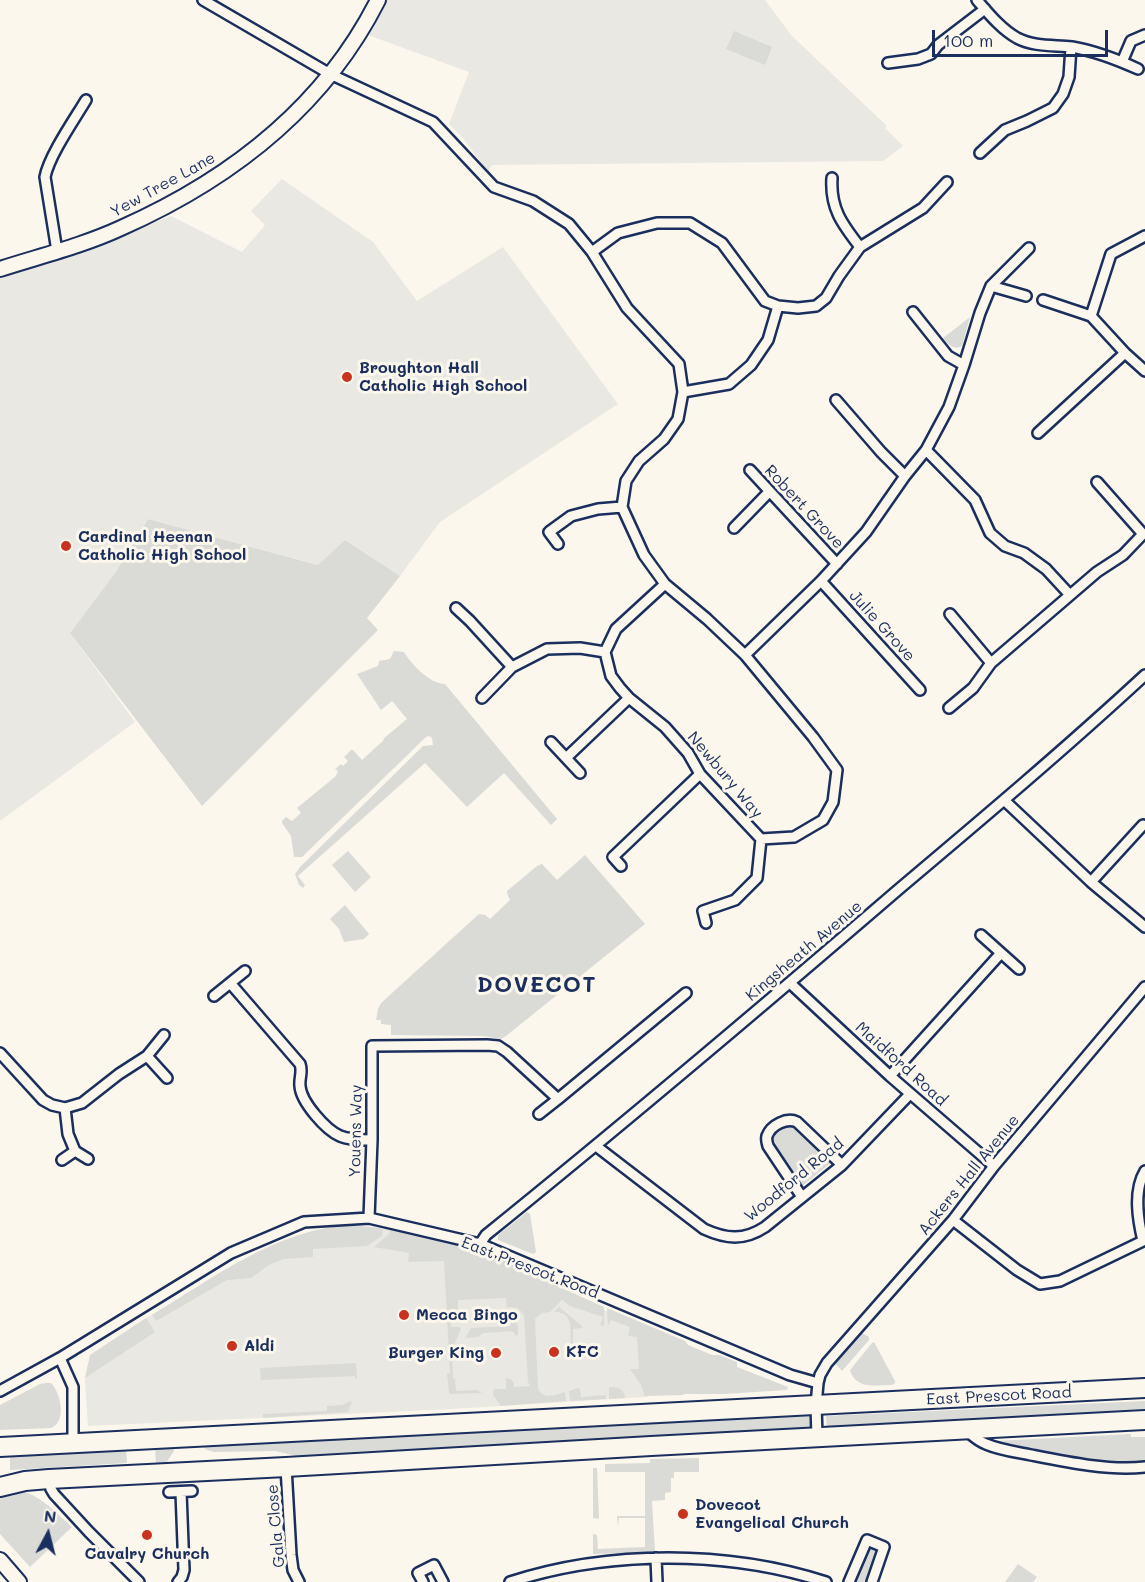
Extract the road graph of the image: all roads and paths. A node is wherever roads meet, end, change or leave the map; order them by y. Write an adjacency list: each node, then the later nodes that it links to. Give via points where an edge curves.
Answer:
1 (203, 0): 10 (street)
2 (378, 0): 10 (street, Yew Tree Lane)
3 (977, 0): 4 (street)
4 (985, 9): 6 (street, via 1019,39 1044,46); 8 (street, via 931,54)
5 (1145, 35): 7 (street, via 1131,41)
6 (1071, 47): 7 (street); 12 (street, via 1069,76 1053,108 1005,130)
7 (1122, 62): 9 (street)
8 (888, 63)
9 (1138, 69)
10 (330, 74): 18 (street, Yew Tree Lane, via 281,127 216,178 121,228); 19 (street, via 433,122 494,187 532,201 569,224)
11 (86, 100): 18 (street, via 45,177)
12 (980, 153)
13 (832, 178): 16 (street, via 831,195 842,224)
14 (947, 182): 16 (street, via 923,208)
15 (1145, 236): 26 (street, via 1111,254)
16 (860, 247): 24 (street, via 826,298 816,306)
17 (1029, 248): 21 (street)
18 (57, 251): 20 (street, Yew Tree Lane)
19 (592, 252): 24 (street, via 618,233 657,222 690,224 722,243 765,301); 30 (street, via 627,308 679,364)
20 (0, 269)
21 (991, 286): 22 (street); 28 (street)
22 (1026, 296)
23 (1043, 300): 26 (street)
24 (778, 306): 30 (street, via 768,340 751,365 729,384)
25 (913, 312): 28 (street, via 948,356)
26 (1091, 316): 27 (street)
27 (1125, 352): 29 (street); 32 (street)
28 (964, 365): 33 (street, via 949,407)
29 (1145, 371)
30 (683, 392): 38 (street, via 678,419 626,481)
31 (836, 400): 35 (street)
32 (1038, 433)
33 (926, 450): 35 (street); 44 (street, via 975,500 990,533 1046,569)
34 (750, 470): 37 (street, Robert Grove)
35 (904, 476): 41 (street, via 866,532)
36 (1097, 482): 44 (street, via 1143,534 1123,555)
37 (769, 492): 39 (street); 41 (street, Robert Grove)
38 (622, 507): 40 (street, via 571,516 549,532); 43 (street, Newbury Way, via 644,555)
39 (735, 528)
40 (558, 544)
41 (837, 564): 42 (street)
42 (821, 581): 48 (street); 53 (street, Julie Grove)
43 (665, 584): 47 (street, via 616,629); 48 (street, Newbury Way)
44 (1070, 596): 49 (street)
45 (456, 608): 50 (street)
46 (950, 614): 49 (street)
47 (605, 652): 50 (street, via 580,648 547,650); 55 (street, Newbury Way, via 611,676)
48 (745, 656): 63 (street, Newbury Way, via 837,770 833,802 823,820 794,837)
49 (991, 663): 56 (street, via 973,688)
50 (512, 667): 54 (street)
51 (1145, 675): 52 (street, Kingsheath Avenue)
52 (1141, 686): 61 (street, Kingsheath Avenue)
53 (920, 690)
54 (482, 698)
55 (628, 698): 58 (street); 60 (street, Newbury Way, via 664,727)
56 (949, 708)
57 (551, 742): 58 (street)
58 (567, 757): 59 (street)
59 (580, 773)
60 (700, 774): 63 (street, Newbury Way); 64 (street, via 613,857)
61 (1004, 800): 65 (street); 72 (street, Kingsheath Avenue)
62 (1143, 825): 65 (street)
63 (761, 839): 66 (street, via 757,878 735,900 703,911)
64 (621, 867)
65 (1092, 882): 67 (street)
66 (706, 923)
67 (1145, 927)
68 (981, 935): 69 (street)
69 (1001, 953): 70 (street); 80 (street)
70 (1019, 969)
71 (245, 971): 73 (street)
72 (790, 983): 80 (street, Maidford Road); 87 (street, Kingsheath Avenue)
73 (231, 984): 76 (street); 86 (street, via 300,1064 302,1095 321,1122 341,1137)
74 (1145, 987): 92 (street, Ackers Hall Avenue)
75 (686, 993): 83 (street)
76 (214, 996)
77 (164, 1035): 79 (street)
78 (0, 1053): 84 (street, via 43,1100)
79 (147, 1056): 81 (street); 84 (street, via 82,1104)
80 (890, 1076): 82 (street, Maidford Road)
81 (167, 1078)
82 (910, 1094): 91 (street, Woodford Road); 92 (street, Maidford Road)
83 (554, 1095): 85 (street); 86 (street, Youens Way, via 498,1046 372,1046)
84 (65, 1108): 88 (street)
85 (539, 1114)
86 (372, 1140): 95 (street, Youens Way)
87 (596, 1146): 94 (street, Woodford Road, via 704,1229 722,1236 753,1235); 98 (street, Kingsheath Avenue, via 486,1235)
88 (75, 1151): 89 (street); 90 (street)
89 (88, 1159)
90 (62, 1160)
91 (842, 1165): 94 (street, Woodford Road); 94 (street, via 791,1119 771,1130 768,1146)
92 (994, 1166): 96 (street, Ackers Hall Avenue)
93 (1145, 1171): 97 (street, via 1137,1215)
94 (802, 1197)
95 (369, 1218): 98 (street, East Prescot Road); 99 (street, East Prescot Road, via 304,1222 231,1253)
96 (953, 1220): 97 (street, via 1040,1284 1060,1281); 100 (street, Ackers Hall Avenue, via 827,1363)
97 (1144, 1243)
98 (480, 1244): 100 (street, East Prescot Road, via 790,1375)
99 (60, 1358): 102 (street, East Prescot Road); 107 (street, via 73,1387)
100 (818, 1383): 103 (street)
101 (1145, 1388): 103 (highway, East Prescot Road)
102 (0, 1391)
103 (816, 1405): 106 (street); 107 (highway, East Prescot Road)
104 (1145, 1420): 105 (highway, East Prescot Road)
105 (965, 1430): 106 (highway, East Prescot Road); 110 (street, East Prescot Road, via 987,1445 1004,1450 1112,1468)
106 (817, 1437): 109 (highway, East Prescot Road)
107 (73, 1444): 108 (highway, East Prescot Road)
108 (0, 1448)
109 (286, 1467): 111 (highway, East Prescot Road); 121 (street, Gala Close, via 291,1555)
110 (1145, 1467)
111 (49, 1479): 112 (highway, East Prescot Road); 119 (street, via 54,1494)
112 (0, 1487)
113 (192, 1491): 115 (street)
114 (169, 1492): 115 (street)
115 (181, 1492): 120 (street, via 184,1570)
116 (656, 1558): 124 (street, via 584,1565); 125 (street); 126 (street, via 747,1564)
117 (0, 1560): 118 (street)
118 (10, 1574)
119 (140, 1582)
120 (178, 1582)
121 (299, 1582)
122 (423, 1582): 123 (street, via 418,1573 434,1565)
123 (443, 1582)
124 (510, 1582)
125 (657, 1582)
126 (826, 1582)
127 (849, 1582): 128 (street, via 867,1540 884,1547)
128 (872, 1582)

